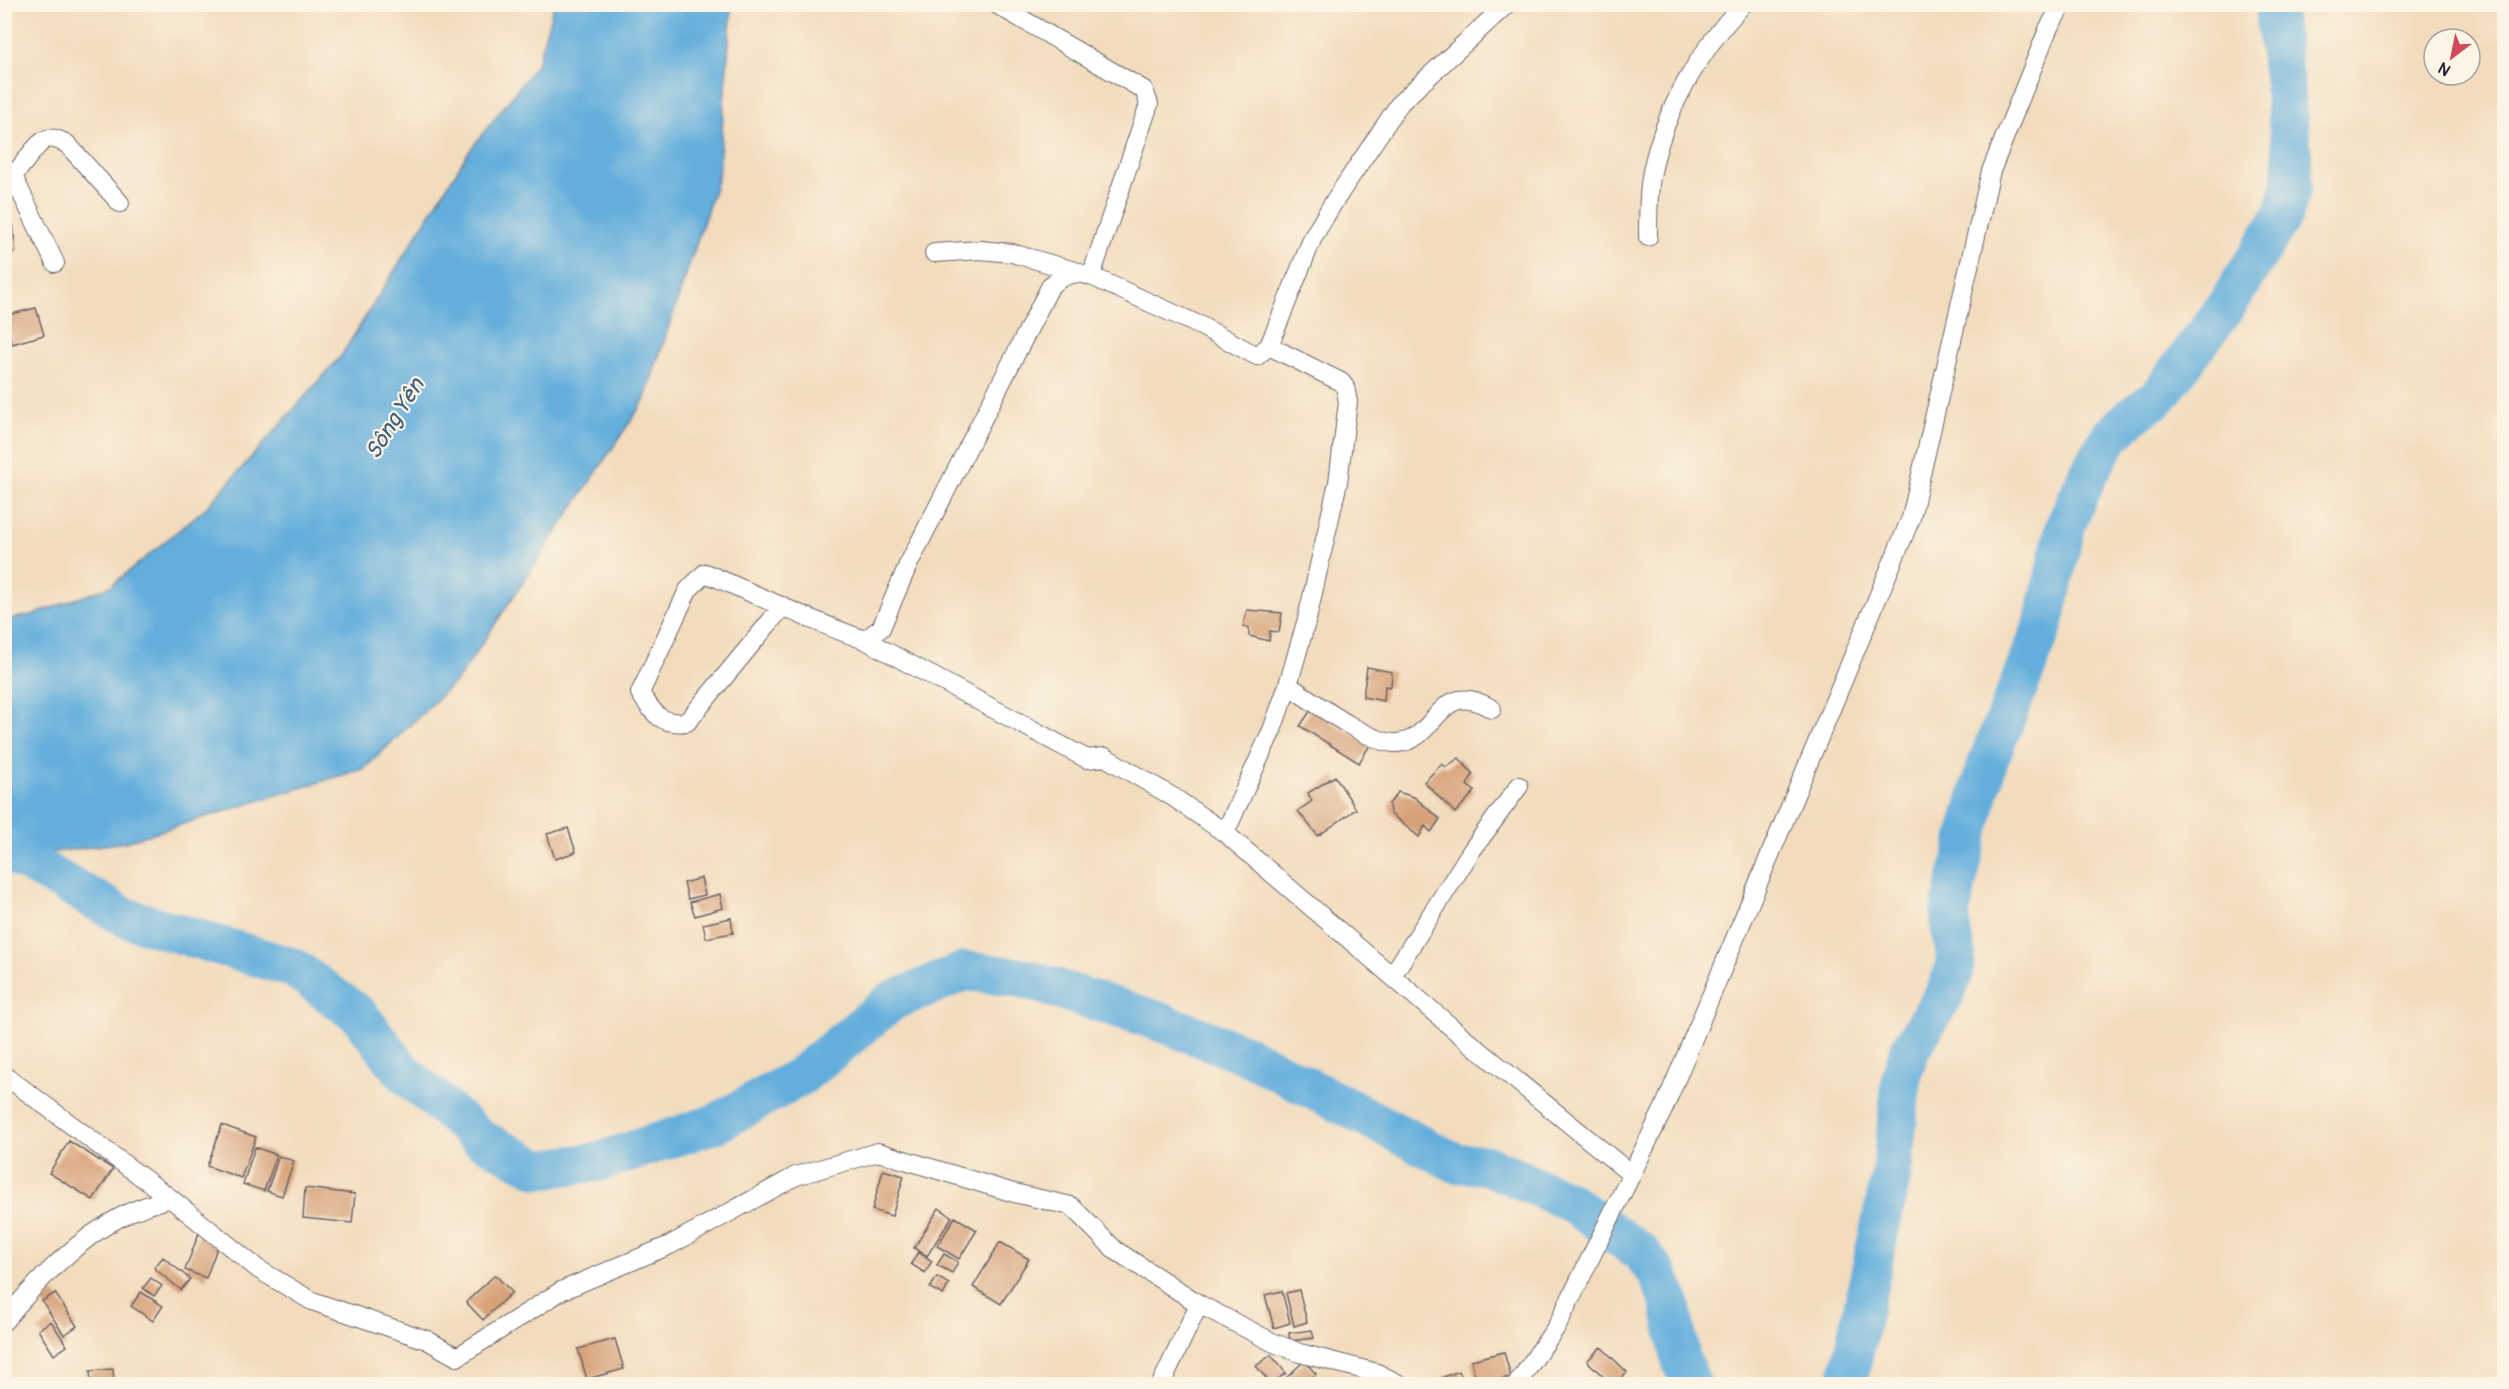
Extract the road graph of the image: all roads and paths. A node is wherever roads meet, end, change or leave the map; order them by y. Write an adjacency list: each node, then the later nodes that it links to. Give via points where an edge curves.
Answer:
1 (996, 4): 10 (street, via 1144,90 1149,104)
2 (1507, 4): 11 (street, via 1400,103 1313,237)
3 (1743, 4): 7 (street, via 1712,42 1662,135 1651,177)
4 (2063, 4): 20 (street, via 2049,27 1991,171 1911,518 1664,1108)
5 (9, 172): 6 (street, via 47,139 55,139 67,144); 9 (street)
6 (120, 203)
7 (1648, 237)
8 (933, 253): 10 (street, via 1012,253)
9 (55, 263)
10 (1085, 274): 11 (street, via 1257,356); 13 (street, via 1064,276 1051,285 908,565 881,628)
11 (1269, 346): 14 (street, via 1341,382 1348,402 1338,482)
12 (783, 606): 12 (street, via 705,573 688,590 640,693 652,712 671,724 687,722); 13 (street)
13 (865, 640): 17 (street, via 1087,759 1105,757)
14 (1288, 685): 15 (street, via 1369,736 1395,743 1416,736 1455,700 1471,699); 17 (street)
15 (1492, 709)
16 (1519, 786): 18 (street, via 1472,850)
17 (1225, 833): 18 (street)
18 (1392, 976): 20 (street)
19 (4, 1075): 21 (street)
20 (1632, 1175): 26 (street, via 1557,1326)
21 (170, 1198): 22 (street, via 258,1269 312,1301 427,1341 457,1357 561,1291 670,1245 796,1176 878,1152 1071,1206 1115,1250); 23 (street, via 126,1214 89,1238 50,1269)
22 (1199, 1304): 24 (street); 25 (street, via 1272,1342 1377,1373)
23 (4, 1321)
24 (1161, 1384)
25 (1400, 1384)
26 (1517, 1384)

